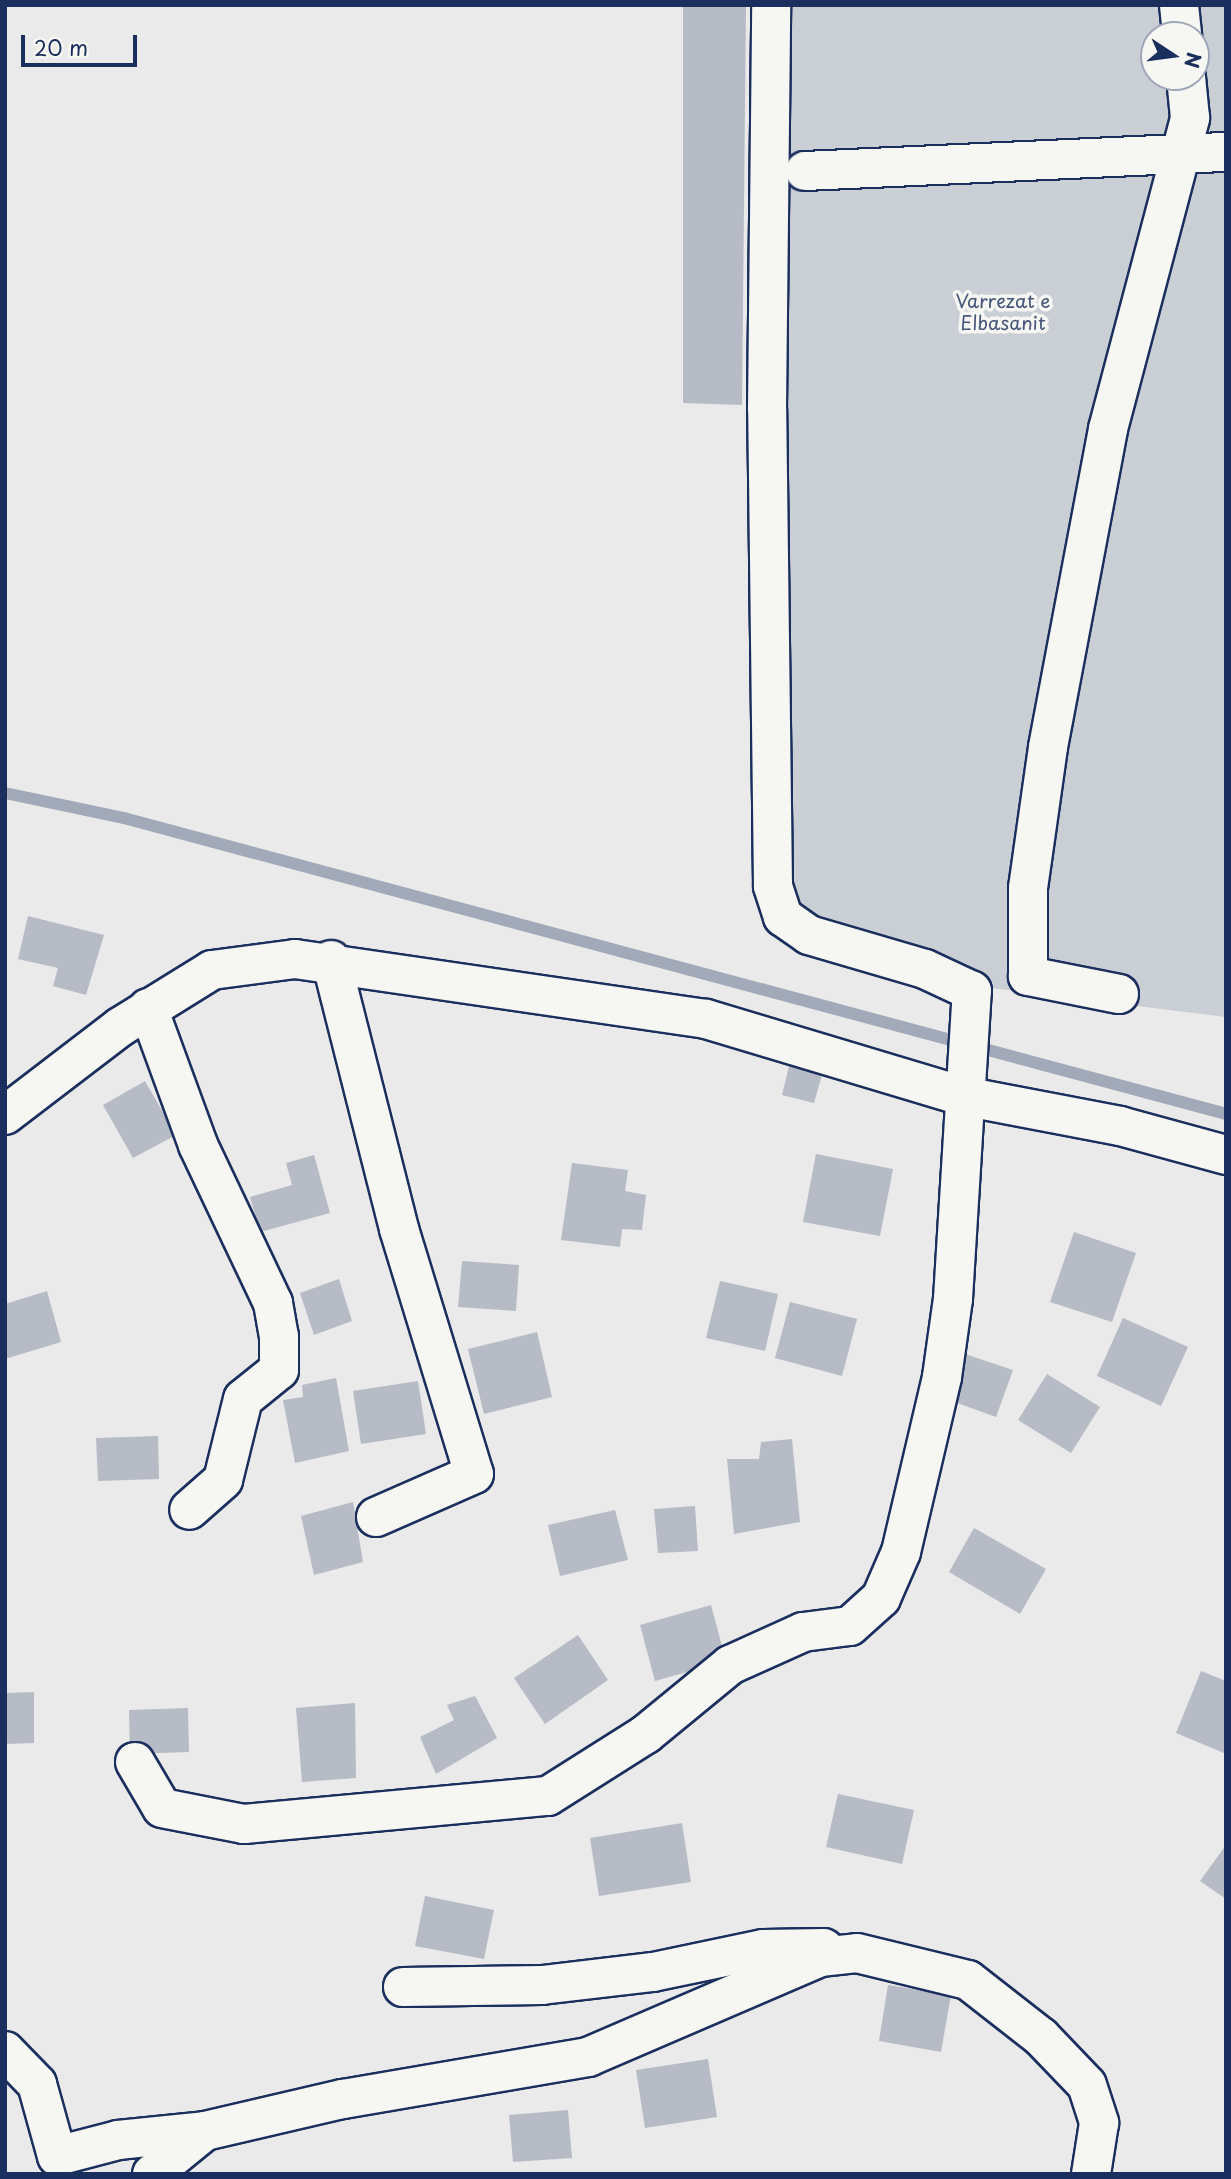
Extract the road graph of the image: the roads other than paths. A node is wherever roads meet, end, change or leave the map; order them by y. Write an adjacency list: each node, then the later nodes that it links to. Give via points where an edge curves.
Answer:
1 (771, 5): 9 (street, via 767,410 774,886 783,917 809,935 925,969 972,991 973,1023)
2 (1187, 91): 4 (street, via 1190,118)
3 (1226, 152): 4 (street)
4 (1180, 153): 5 (street); 7 (street, via 1108,429 1048,747 1028,888 1028,976)
5 (805, 171)
6 (331, 960): 8 (street, via 295,959 212,970); 9 (street, via 706,1019); 13 (street, via 399,1229 474,1474)
7 (1119, 994)
8 (148, 1008): 10 (street); 12 (street, via 198,1145 273,1304 279,1336 279,1370 243,1399 223,1480)
9 (963, 1082): 11 (street); 14 (street, via 954,1286 942,1377 901,1552 881,1598 850,1626 803,1632 730,1665 646,1734 548,1796 244,1824 162,1808)
10 (5, 1115)
11 (1226, 1155)
12 (189, 1510)
13 (376, 1517)
14 (135, 1762)
15 (857, 1953): 16 (street, via 812,1946 542,1985); 18 (street, via 820,1957 588,2057 343,2099); 20 (street, via 968,1980 1041,2037 1087,2085 1099,2123)
16 (403, 1987)
17 (5, 2051): 18 (street, via 37,2084 57,2155 118,2140)
18 (205, 2132): 19 (street)
19 (152, 2174)
20 (1091, 2174)

